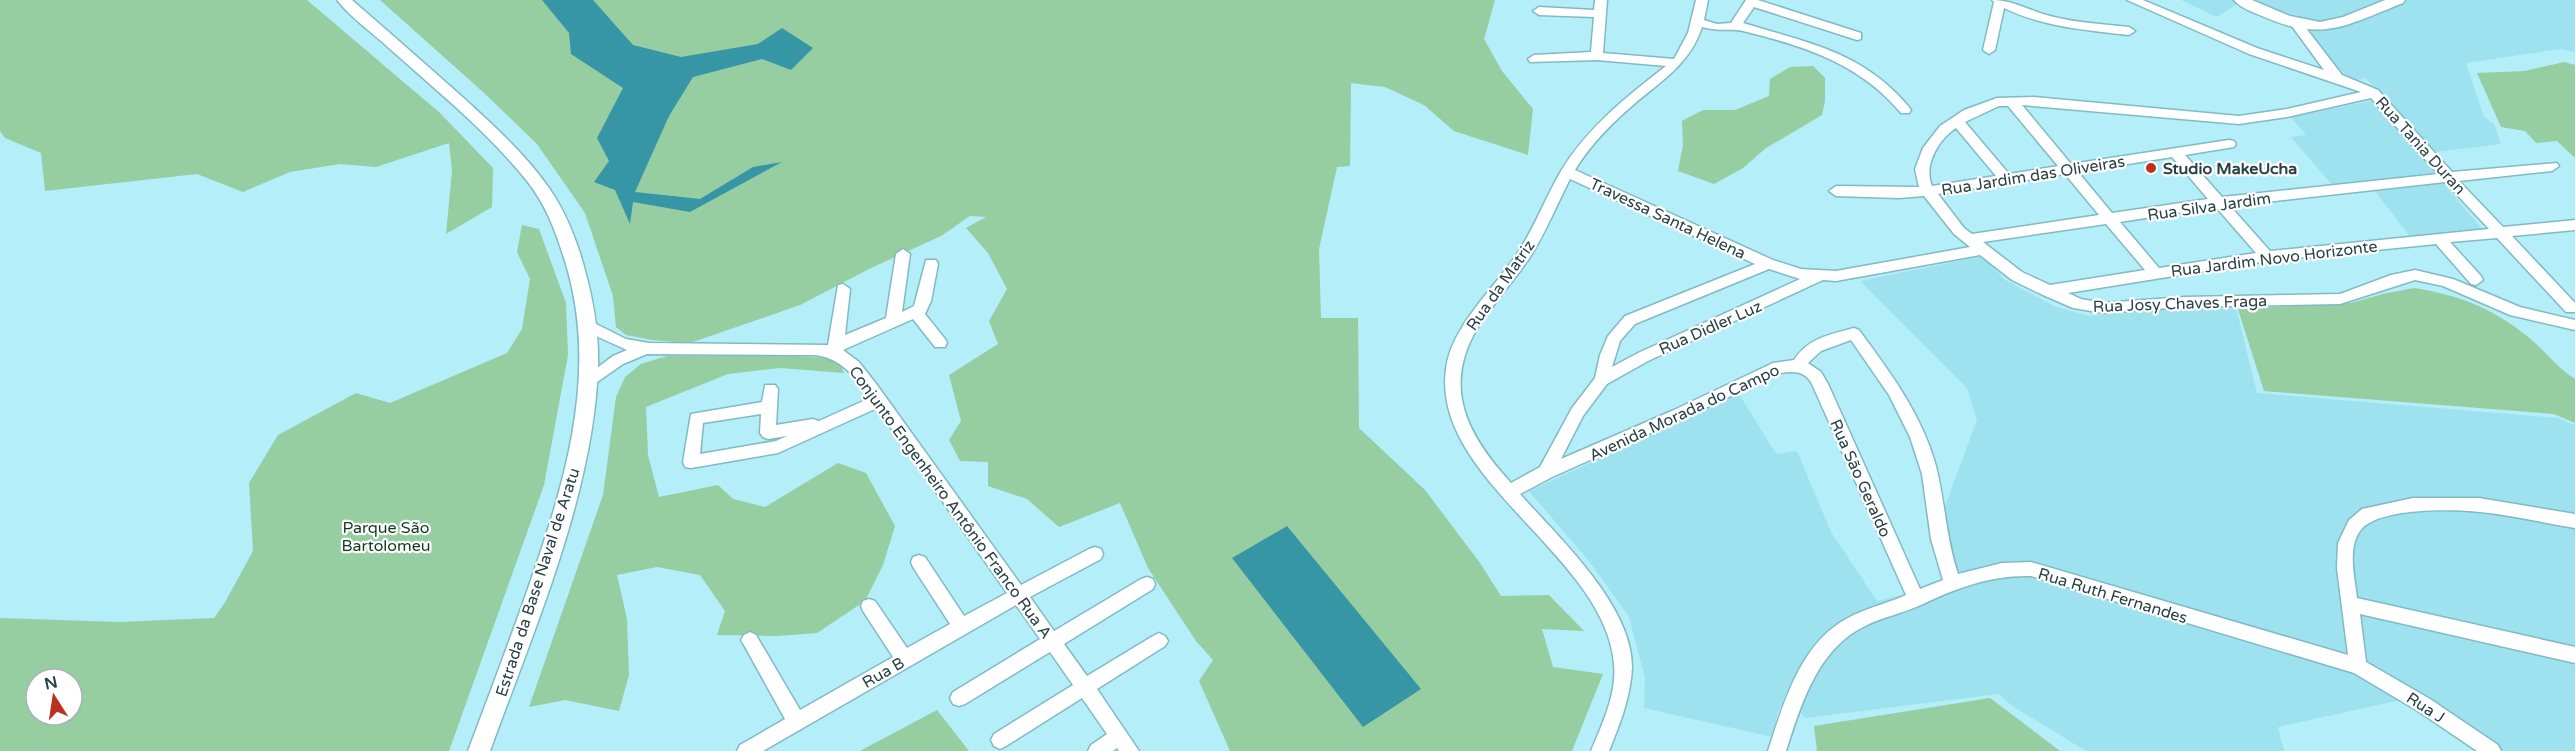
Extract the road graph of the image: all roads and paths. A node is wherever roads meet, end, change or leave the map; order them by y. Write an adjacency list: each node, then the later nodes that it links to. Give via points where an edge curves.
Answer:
1 (344, 0): 54 (main road, Estrada da Base Naval de Aratu, via 484,126 551,203 573,255)
2 (1601, 0): 10 (street)
3 (1702, 0): 11 (street, Rua da Matriz)
4 (2133, 0): 20 (street, Rua Tania Duran, via 2253,51)
5 (2241, 0): 12 (main road)
6 (2398, 0): 12 (main road, via 2330,25)
7 (1752, 1): 13 (street); 15 (street)
8 (1999, 1): 14 (street, via 2048,21); 16 (street)
9 (1539, 11): 10 (street)
10 (1600, 14): 17 (street)
11 (1697, 22): 13 (street, via 1723,29); 19 (street, Rua da Matriz, via 1691,43)
12 (2295, 22): 20 (street)
13 (1737, 25): 23 (street, via 1853,63 1884,84)
14 (2129, 31)
15 (1857, 36)
16 (1989, 50)
17 (1598, 56): 18 (street); 19 (street)
18 (1534, 59)
19 (1677, 63): 29 (street, Rua da Matriz, via 1599,129)
20 (2337, 78): 21 (street, Rua Tania Duran)
21 (2374, 93): 22 (street, Rua Josy Chaves Fraga, via 2239,120); 30 (street, Rua Tania Duran)
22 (2011, 101): 24 (street, Rua Josy Chaves Fraga, via 1982,107); 28 (street)
23 (1905, 110)
24 (1957, 121): 31 (street); 33 (street, Rua Josy Chaves Fraga, via 1936,139 1924,159 1923,180)
25 (2229, 144): 26 (street, Rua Jardim das Oliveiras)
26 (2175, 153): 28 (street, Rua Jardim das Oliveiras); 34 (street)
27 (2552, 166): 30 (street, Rua Silva Jardim)
28 (2069, 170): 31 (street, Rua Jardim das Oliveiras); 35 (street)
29 (1567, 172): 44 (street, Travessa Santa Helena); 66 (street, Rua da Matriz, via 1520,260 1467,331 1453,372 1452,393 1465,434)
30 (2449, 178): 34 (street, Rua Silva Jardim); 37 (street, Rua Tania Duran)
31 (2006, 180): 33 (street, Rua Jardim das Oliveiras)
32 (1836, 191): 33 (street, Rua Jardim das Oliveiras)
33 (1928, 191): 38 (street, Rua Josy Chaves Fraga, via 1948,219)
34 (2220, 202): 35 (street, Rua Silva Jardim); 42 (street)
35 (2111, 219): 38 (street, Rua Silva Jardim); 45 (street)
36 (2574, 226): 37 (street, Rua Jardim Novo Horizonte)
37 (2500, 232): 39 (street, Rua Jardim Novo Horizonte); 50 (street, Rua Tania Duran)
38 (1970, 239): 40 (street, Rua Josy Chaves Fraga)
39 (2440, 240): 42 (street, Rua Jardim Novo Horizonte); 47 (street)
40 (1984, 249): 46 (street); 49 (street, Rua Josy Chaves Fraga, via 2017,276)
41 (903, 254): 52 (street)
42 (2267, 256): 45 (street, Rua Jardim Novo Horizonte)
43 (931, 264): 51 (street, via 923,306)
44 (1768, 264): 46 (street, Travessa Santa Helena); 59 (street, Rua Didler Luz, via 1630,320 1618,329)
45 (2155, 273): 49 (street, Rua Jardim Novo Horizonte)
46 (1820, 276): 59 (street, Rua Didler Luz, via 1660,349)
47 (2476, 280)
48 (843, 288): 56 (street)
49 (2049, 291): 53 (street, Rua Josy Chaves Fraga, via 2078,304 2103,308 2184,302 2328,300 2354,297 2416,275 2439,280 2511,309)
50 (2571, 308)
51 (916, 313): 52 (street); 55 (street)
52 (893, 322): 56 (street)
53 (2575, 325)
54 (590, 327): 57 (street, via 623,344); 60 (main road, Estrada da Base Naval de Aratu)
55 (940, 344)
56 (834, 348): 57 (street); 62 (street, Conjunto Engenheiro Antônio Franco Rua A, via 852,363)
57 (649, 349): 60 (street, via 625,356)
58 (1799, 365): 65 (street, Avenida Morada do Campo, via 1778,367); 71 (street, Avenida Morada do Campo, via 1812,348 1854,334 1898,398 1924,453); 73 (street, Rua São Geraldo, via 1816,375)
59 (1602, 380): 65 (street, Rua Didler Luz, via 1577,412)
60 (590, 381): 88 (main road, Estrada da Base Naval de Aratu, via 579,454 561,523)
61 (770, 389): 63 (street)
62 (879, 400): 64 (street); 72 (street, Conjunto Engenheiro Antônio Franco Rua A)
63 (768, 407): 64 (street, via 768,433); 64 (street, via 696,418 691,462 778,447)
64 (832, 422)
65 (1546, 472): 66 (street, Avenida Morada do Campo)
66 (1509, 492): 91 (street, Rua da Matriz, via 1593,591 1618,638 1623,662 1621,684)
67 (2575, 521): 74 (street, via 2479,505 2413,505 2368,514 2355,525 2346,543 2344,568)
68 (1095, 554): 72 (street, Rua B)
69 (919, 562): 76 (street)
70 (1147, 584): 79 (street)
71 (1952, 584): 73 (street, Rua Ruth Fernandes); 82 (street, Rua Ruth Fernandes, via 2004,570 2031,569)
72 (1019, 593): 76 (street, Rua B); 79 (street, Conjunto Engenheiro Antônio Franco Rua A)
73 (1916, 599): 92 (street, Rua Ruth Fernandes, via 1864,619 1842,631 1827,647 1810,669)
74 (2350, 604): 80 (street); 82 (street)
75 (869, 606): 81 (street)
76 (961, 626): 81 (street, Rua B)
77 (750, 640): 85 (street)
78 (1159, 641): 83 (street)
79 (1052, 642): 83 (street, Conjunto Engenheiro Antônio Franco Rua A); 84 (street)
80 (2575, 656)
81 (904, 659): 85 (street, Rua B)
82 (2358, 666): 93 (street, Rua J)
83 (1085, 687): 86 (street); 87 (street, Conjunto Engenheiro Antônio Franco Rua A)
84 (959, 698)
85 (796, 722): 89 (street, Rua B)
86 (1000, 740)
87 (1125, 744): 90 (street)
88 (479, 751)
89 (746, 751)
90 (1097, 751)
91 (1600, 751)
92 (1777, 751)
93 (2492, 751)

